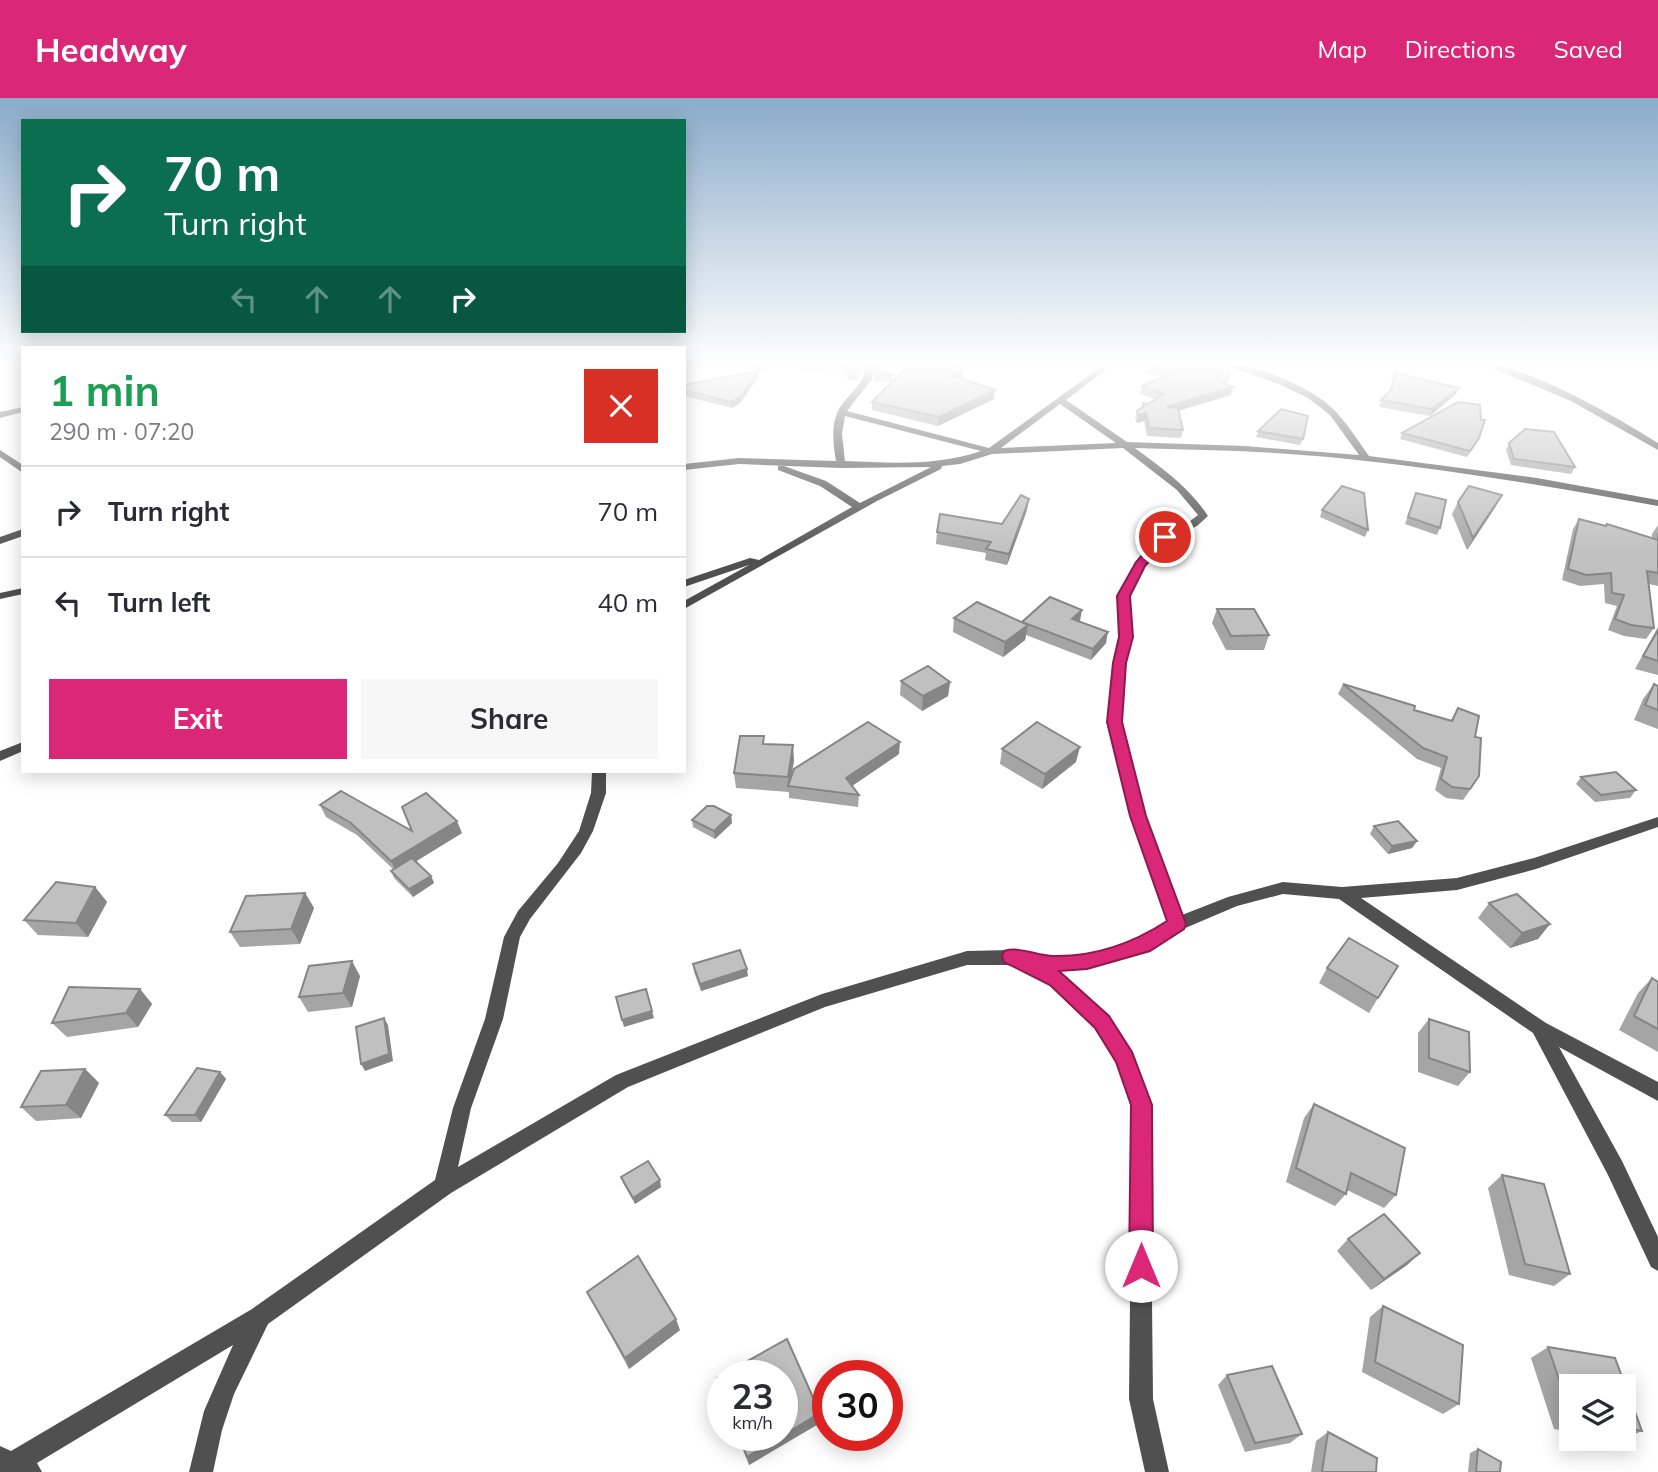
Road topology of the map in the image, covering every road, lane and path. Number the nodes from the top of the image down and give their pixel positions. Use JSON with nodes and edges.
{"nodes":[{"id":1,"x":838,"y":427,"type":"edge"},
{"id":2,"x":899,"y":427,"type":"edge"},
{"id":3,"x":1023,"y":427,"type":"edge"},
{"id":4,"x":1099,"y":427,"type":"edge"},
{"id":5,"x":1343,"y":427,"type":"edge"},
{"id":6,"x":1625,"y":427,"type":"edge"},
{"id":7,"x":1125,"y":445,"type":"junction"},
{"id":8,"x":1658,"y":447,"type":"edge"},
{"id":9,"x":991,"y":451,"type":"junction"},
{"id":10,"x":0,"y":453,"type":"edge"},
{"id":11,"x":1366,"y":458,"type":"junction"},
{"id":12,"x":763,"y":462,"type":"junction"},
{"id":13,"x":946,"y":464,"type":"junction"},
{"id":14,"x":20,"y":465,"type":"edge"},
{"id":15,"x":841,"y":465,"type":"junction"},
{"id":16,"x":686,"y":467,"type":"edge"},
{"id":17,"x":1658,"y":503,"type":"edge"},
{"id":18,"x":860,"y":509,"type":"junction"},
{"id":19,"x":21,"y":533,"type":"edge"},
{"id":20,"x":0,"y":541,"type":"edge"},
{"id":21,"x":789,"y":548,"type":"junction"},
{"id":22,"x":686,"y":583,"type":"edge"},
{"id":23,"x":21,"y":591,"type":"edge"},
{"id":24,"x":0,"y":596,"type":"edge"},
{"id":25,"x":686,"y":605,"type":"edge"},
{"id":26,"x":21,"y":747,"type":"edge"},
{"id":27,"x":0,"y":756,"type":"edge"},
{"id":28,"x":599,"y":773,"type":"edge"},
{"id":29,"x":1658,"y":822,"type":"edge"},
{"id":30,"x":1342,"y":893,"type":"junction"},
{"id":31,"x":1177,"y":924,"type":"junction"},
{"id":32,"x":1011,"y":957,"type":"junction"},
{"id":33,"x":1539,"y":1028,"type":"junction"},
{"id":34,"x":1658,"y":1092,"type":"edge"},
{"id":35,"x":444,"y":1186,"type":"junction"},
{"id":36,"x":1658,"y":1260,"type":"edge"},
{"id":37,"x":260,"y":1317,"type":"junction"},
{"id":38,"x":11,"y":1465,"type":"edge"},
{"id":39,"x":201,"y":1472,"type":"edge"},
{"id":40,"x":1157,"y":1472,"type":"edge"}],
"edges":[{"from":1,"to":15,"type":"street"},
{"from":2,"to":9,"type":"street"},
{"from":3,"to":9,"type":"street"},
{"from":4,"to":7,"type":"street"},
{"from":5,"to":11,"type":"street"},
{"from":6,"to":8,"type":"street"},
{"from":7,"to":9,"type":"street"},
{"from":7,"to":11,"type":"street"},
{"from":7,"to":31,"type":"street"},
{"from":9,"to":13,"type":"street"},
{"from":10,"to":14,"type":"street"},
{"from":11,"to":17,"type":"street"},
{"from":12,"to":15,"type":"street"},
{"from":12,"to":16,"type":"street"},
{"from":12,"to":18,"type":"street"},
{"from":13,"to":15,"type":"street"},
{"from":13,"to":18,"type":"street"},
{"from":18,"to":21,"type":"street"},
{"from":19,"to":20,"type":"street"},
{"from":21,"to":22,"type":"street"},
{"from":21,"to":25,"type":"street"},
{"from":23,"to":24,"type":"street"},
{"from":26,"to":27,"type":"street"},
{"from":28,"to":35,"type":"street"},
{"from":29,"to":30,"type":"street"},
{"from":30,"to":31,"type":"street"},
{"from":30,"to":33,"type":"street"},
{"from":31,"to":32,"type":"street"},
{"from":32,"to":35,"type":"street"},
{"from":32,"to":40,"type":"street"},
{"from":33,"to":34,"type":"street"},
{"from":33,"to":36,"type":"street"},
{"from":35,"to":37,"type":"street"},
{"from":37,"to":38,"type":"street"},
{"from":37,"to":39,"type":"street"}]}
